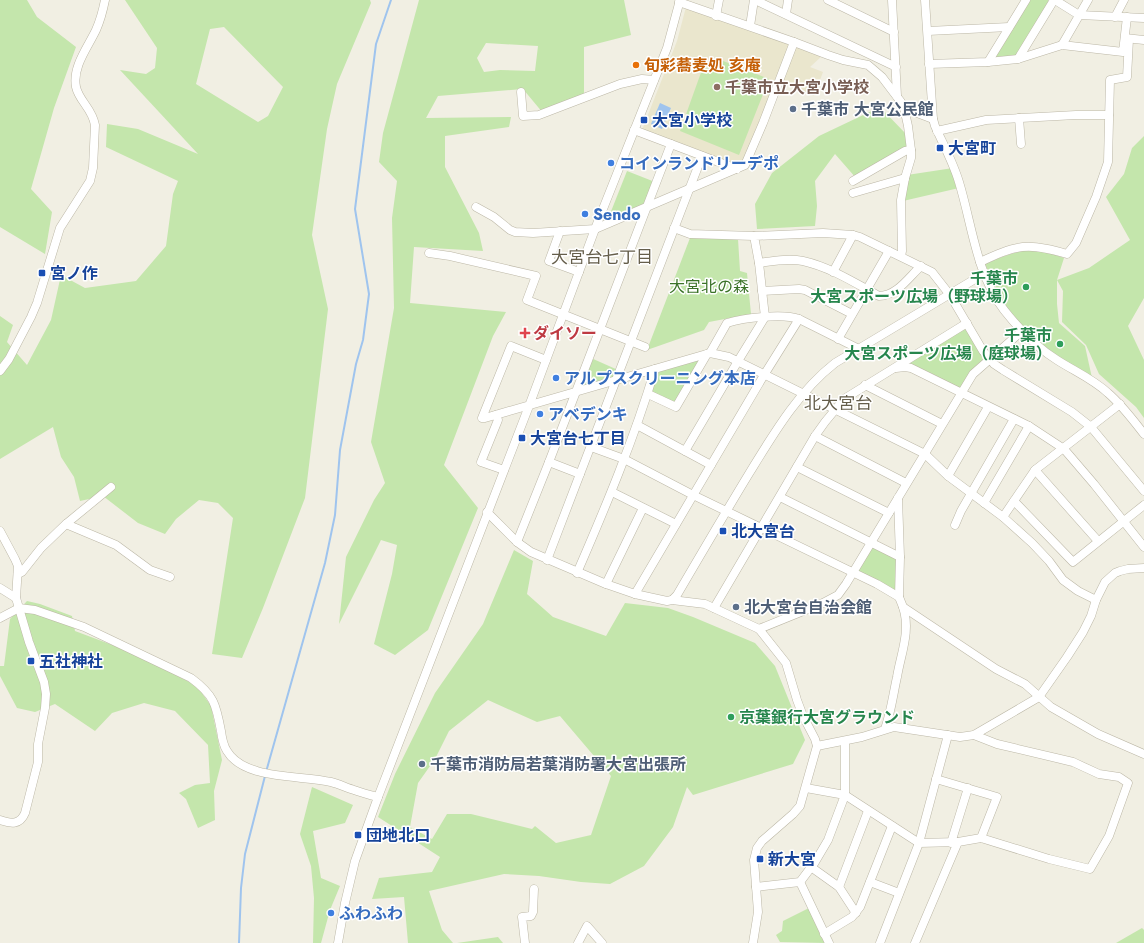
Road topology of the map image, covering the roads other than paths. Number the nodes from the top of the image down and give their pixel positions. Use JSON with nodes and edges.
{"nodes":[{"id":1,"x":105,"y":0,"type":"edge"},
{"id":2,"x":719,"y":0,"type":"edge"},
{"id":3,"x":754,"y":0,"type":"edge"},
{"id":4,"x":788,"y":0,"type":"edge"},
{"id":5,"x":828,"y":0,"type":"edge"},
{"id":6,"x":892,"y":0,"type":"edge"},
{"id":7,"x":925,"y":0,"type":"edge"},
{"id":8,"x":1026,"y":0,"type":"edge"},
{"id":9,"x":1054,"y":0,"type":"edge"},
{"id":10,"x":1088,"y":0,"type":"edge"},
{"id":11,"x":1124,"y":0,"type":"edge"},
{"id":12,"x":679,"y":1,"type":"edge"},
{"id":13,"x":786,"y":14,"type":"junction"},
{"id":14,"x":1080,"y":15,"type":"junction"},
{"id":15,"x":716,"y":16,"type":"junction"},
{"id":16,"x":1115,"y":16,"type":"junction"},
{"id":17,"x":1127,"y":17,"type":"junction"},
{"id":18,"x":1144,"y":18,"type":"edge"},
{"id":19,"x":750,"y":26,"type":"junction"},
{"id":20,"x":1009,"y":27,"type":"junction"},
{"id":21,"x":928,"y":31,"type":"junction"},
{"id":22,"x":894,"y":32,"type":"junction"},
{"id":23,"x":1127,"y":38,"type":"junction"},
{"id":24,"x":1144,"y":40,"type":"edge"},
{"id":25,"x":794,"y":42,"type":"junction"},
{"id":26,"x":1062,"y":45,"type":"junction"},
{"id":27,"x":1018,"y":59,"type":"junction"},
{"id":28,"x":988,"y":62,"type":"junction"},
{"id":29,"x":929,"y":64,"type":"junction"},
{"id":30,"x":896,"y":66,"type":"junction"},
{"id":31,"x":654,"y":80,"type":"junction"},
{"id":32,"x":521,"y":92,"type":"dead end"},
{"id":33,"x":897,"y":96,"type":"junction"},
{"id":34,"x":904,"y":108,"type":"junction"},
{"id":35,"x":1109,"y":115,"type":"junction"},
{"id":36,"x":1019,"y":118,"type":"junction"},
{"id":37,"x":933,"y":119,"type":"junction"},
{"id":38,"x":634,"y":130,"type":"junction"},
{"id":39,"x":937,"y":131,"type":"junction"},
{"id":40,"x":671,"y":144,"type":"junction"},
{"id":41,"x":1021,"y":144,"type":"dead end"},
{"id":42,"x":912,"y":150,"type":"junction"},
{"id":43,"x":702,"y":156,"type":"junction"},
{"id":44,"x":737,"y":169,"type":"junction"},
{"id":45,"x":905,"y":178,"type":"junction"},
{"id":46,"x":853,"y":181,"type":"dead end"},
{"id":47,"x":689,"y":190,"type":"junction"},
{"id":48,"x":853,"y":193,"type":"dead end"},
{"id":49,"x":476,"y":207,"type":"dead end"},
{"id":50,"x":646,"y":208,"type":"junction"},
{"id":51,"x":674,"y":228,"type":"junction"},
{"id":52,"x":595,"y":229,"type":"junction"},
{"id":53,"x":560,"y":231,"type":"junction"},
{"id":54,"x":853,"y":235,"type":"junction"},
{"id":55,"x":754,"y":236,"type":"junction"},
{"id":56,"x":889,"y":251,"type":"junction"},
{"id":57,"x":429,"y":253,"type":"dead end"},
{"id":58,"x":901,"y":256,"type":"junction"},
{"id":59,"x":980,"y":262,"type":"junction"},
{"id":60,"x":759,"y":263,"type":"junction"},
{"id":61,"x":921,"y":266,"type":"junction"},
{"id":62,"x":579,"y":272,"type":"junction"},
{"id":63,"x":833,"y":272,"type":"junction"},
{"id":64,"x":985,"y":273,"type":"junction"},
{"id":65,"x":867,"y":289,"type":"junction"},
{"id":66,"x":762,"y":291,"type":"junction"},
{"id":67,"x":950,"y":295,"type":"junction"},
{"id":68,"x":852,"y":314,"type":"junction"},
{"id":69,"x":563,"y":315,"type":"junction"},
{"id":70,"x":765,"y":317,"type":"junction"},
{"id":71,"x":799,"y":319,"type":"junction"},
{"id":72,"x":967,"y":323,"type":"junction"},
{"id":73,"x":601,"y":329,"type":"junction"},
{"id":74,"x":1022,"y":331,"type":"junction"},
{"id":75,"x":838,"y":339,"type":"junction"},
{"id":76,"x":631,"y":341,"type":"junction"},
{"id":77,"x":645,"y":347,"type":"dead end"},
{"id":78,"x":859,"y":349,"type":"junction"},
{"id":79,"x":708,"y":353,"type":"junction"},
{"id":80,"x":990,"y":359,"type":"junction"},
{"id":81,"x":546,"y":360,"type":"junction"},
{"id":82,"x":738,"y":361,"type":"junction"},
{"id":83,"x":894,"y":368,"type":"junction"},
{"id":84,"x":655,"y":370,"type":"junction"},
{"id":85,"x":0,"y":371,"type":"edge"},
{"id":86,"x":764,"y":375,"type":"junction"},
{"id":87,"x":615,"y":380,"type":"junction"},
{"id":88,"x":865,"y":385,"type":"junction"},
{"id":89,"x":576,"y":392,"type":"junction"},
{"id":90,"x":804,"y":393,"type":"junction"},
{"id":91,"x":962,"y":393,"type":"junction"},
{"id":92,"x":648,"y":394,"type":"junction"},
{"id":93,"x":1120,"y":404,"type":"junction"},
{"id":94,"x":529,"y":406,"type":"junction"},
{"id":95,"x":988,"y":407,"type":"junction"},
{"id":96,"x":835,"y":409,"type":"junction"},
{"id":97,"x":496,"y":415,"type":"junction"},
{"id":98,"x":1014,"y":419,"type":"junction"},
{"id":99,"x":942,"y":424,"type":"junction"},
{"id":100,"x":637,"y":425,"type":"junction"},
{"id":101,"x":1029,"y":426,"type":"junction"},
{"id":102,"x":1091,"y":427,"type":"junction"},
{"id":103,"x":1144,"y":434,"type":"edge"},
{"id":104,"x":815,"y":436,"type":"junction"},
{"id":105,"x":591,"y":447,"type":"junction"},
{"id":106,"x":1064,"y":449,"type":"junction"},
{"id":107,"x":685,"y":451,"type":"junction"},
{"id":108,"x":925,"y":454,"type":"junction"},
{"id":109,"x":624,"y":459,"type":"junction"},
{"id":110,"x":549,"y":462,"type":"junction"},
{"id":111,"x":711,"y":465,"type":"junction"},
{"id":112,"x":797,"y":467,"type":"junction"},
{"id":113,"x":504,"y":470,"type":"junction"},
{"id":114,"x":1036,"y":470,"type":"junction"},
{"id":115,"x":580,"y":474,"type":"junction"},
{"id":116,"x":948,"y":476,"type":"junction"},
{"id":117,"x":906,"y":483,"type":"junction"},
{"id":118,"x":112,"y":487,"type":"dead end"},
{"id":119,"x":1144,"y":491,"type":"edge"},
{"id":120,"x":612,"y":492,"type":"junction"},
{"id":121,"x":971,"y":494,"type":"junction"},
{"id":122,"x":693,"y":495,"type":"junction"},
{"id":123,"x":780,"y":496,"type":"junction"},
{"id":124,"x":898,"y":498,"type":"junction"},
{"id":125,"x":1014,"y":500,"type":"junction"},
{"id":126,"x":984,"y":504,"type":"junction"},
{"id":127,"x":1144,"y":505,"type":"edge"},
{"id":128,"x":643,"y":508,"type":"junction"},
{"id":129,"x":727,"y":510,"type":"junction"},
{"id":130,"x":488,"y":512,"type":"junction"},
{"id":131,"x":889,"y":513,"type":"junction"},
{"id":132,"x":1003,"y":518,"type":"junction"},
{"id":133,"x":1123,"y":521,"type":"junction"},
{"id":134,"x":66,"y":524,"type":"junction"},
{"id":135,"x":676,"y":524,"type":"junction"},
{"id":136,"x":955,"y":525,"type":"dead end"},
{"id":137,"x":762,"y":527,"type":"junction"},
{"id":138,"x":0,"y":531,"type":"edge"},
{"id":139,"x":1098,"y":541,"type":"junction"},
{"id":140,"x":517,"y":542,"type":"junction"},
{"id":141,"x":871,"y":543,"type":"junction"},
{"id":142,"x":1144,"y":547,"type":"edge"},
{"id":143,"x":900,"y":557,"type":"junction"},
{"id":144,"x":547,"y":560,"type":"junction"},
{"id":145,"x":1144,"y":568,"type":"edge"},
{"id":146,"x":853,"y":572,"type":"junction"},
{"id":147,"x":578,"y":573,"type":"junction"},
{"id":148,"x":18,"y":574,"type":"junction"},
{"id":149,"x":170,"y":577,"type":"dead end"},
{"id":150,"x":606,"y":584,"type":"junction"},
{"id":151,"x":0,"y":588,"type":"edge"},
{"id":152,"x":635,"y":594,"type":"junction"},
{"id":153,"x":899,"y":597,"type":"junction"},
{"id":154,"x":16,"y":598,"type":"junction"},
{"id":155,"x":672,"y":600,"type":"junction"},
{"id":156,"x":1096,"y":600,"type":"junction"},
{"id":157,"x":903,"y":606,"type":"junction"},
{"id":158,"x":19,"y":608,"type":"junction"},
{"id":159,"x":714,"y":608,"type":"junction"},
{"id":160,"x":0,"y":618,"type":"edge"},
{"id":161,"x":759,"y":629,"type":"junction"},
{"id":162,"x":1039,"y":697,"type":"junction"},
{"id":163,"x":885,"y":729,"type":"junction"},
{"id":164,"x":974,"y":734,"type":"junction"},
{"id":165,"x":948,"y":735,"type":"junction"},
{"id":166,"x":845,"y":741,"type":"junction"},
{"id":167,"x":817,"y":746,"type":"junction"},
{"id":168,"x":1144,"y":754,"type":"edge"},
{"id":169,"x":936,"y":779,"type":"junction"},
{"id":170,"x":806,"y":788,"type":"junction"},
{"id":171,"x":968,"y":788,"type":"junction"},
{"id":172,"x":845,"y":795,"type":"junction"},
{"id":173,"x":378,"y":797,"type":"junction"},
{"id":174,"x":868,"y":811,"type":"junction"},
{"id":175,"x":0,"y":820,"type":"edge"},
{"id":176,"x":892,"y":826,"type":"junction"},
{"id":177,"x":981,"y":838,"type":"junction"},
{"id":178,"x":955,"y":842,"type":"junction"},
{"id":179,"x":919,"y":843,"type":"junction"},
{"id":180,"x":811,"y":867,"type":"junction"},
{"id":181,"x":800,"y":882,"type":"junction"},
{"id":182,"x":870,"y":882,"type":"junction"},
{"id":183,"x":839,"y":887,"type":"junction"},
{"id":184,"x":756,"y":888,"type":"junction"},
{"id":185,"x":534,"y":889,"type":"dead end"},
{"id":186,"x":899,"y":893,"type":"junction"},
{"id":187,"x":856,"y":913,"type":"junction"},
{"id":188,"x":824,"y":934,"type":"junction"},
{"id":189,"x":338,"y":943,"type":"edge"},
{"id":190,"x":525,"y":943,"type":"edge"},
{"id":191,"x":578,"y":943,"type":"edge"},
{"id":192,"x":602,"y":943,"type":"edge"},
{"id":193,"x":753,"y":943,"type":"edge"},
{"id":194,"x":829,"y":943,"type":"edge"},
{"id":195,"x":880,"y":943,"type":"edge"},
{"id":196,"x":915,"y":943,"type":"edge"}],
"edges":[{"from":1,"to":85,"type":"street"},
{"from":2,"to":15,"type":"street"},
{"from":3,"to":13,"type":"street"},
{"from":3,"to":19,"type":"street"},
{"from":4,"to":13,"type":"street"},
{"from":5,"to":22,"type":"street"},
{"from":6,"to":22,"type":"street"},
{"from":7,"to":21,"type":"street"},
{"from":8,"to":20,"type":"street"},
{"from":9,"to":14,"type":"street"},
{"from":9,"to":27,"type":"street"},
{"from":10,"to":14,"type":"street"},
{"from":11,"to":16,"type":"street"},
{"from":12,"to":15,"type":"street"},
{"from":12,"to":31,"type":"street"},
{"from":13,"to":30,"type":"street"},
{"from":14,"to":16,"type":"street"},
{"from":14,"to":26,"type":"street"},
{"from":15,"to":19,"type":"street"},
{"from":16,"to":17,"type":"street"},
{"from":17,"to":18,"type":"street"},
{"from":17,"to":23,"type":"street"},
{"from":19,"to":25,"type":"street"},
{"from":20,"to":21,"type":"street"},
{"from":20,"to":28,"type":"street"},
{"from":21,"to":29,"type":"street"},
{"from":22,"to":30,"type":"street"},
{"from":23,"to":24,"type":"street"},
{"from":23,"to":26,"type":"street"},
{"from":23,"to":35,"type":"street"},
{"from":25,"to":33,"type":"street"},
{"from":25,"to":44,"type":"street"},
{"from":26,"to":27,"type":"street"},
{"from":27,"to":28,"type":"street"},
{"from":28,"to":29,"type":"street"},
{"from":29,"to":37,"type":"street"},
{"from":30,"to":33,"type":"street"},
{"from":31,"to":32,"type":"street"},
{"from":31,"to":38,"type":"street"},
{"from":33,"to":34,"type":"street"},
{"from":34,"to":37,"type":"street"},
{"from":34,"to":42,"type":"street"},
{"from":35,"to":36,"type":"street"},
{"from":35,"to":59,"type":"street"},
{"from":36,"to":39,"type":"street"},
{"from":36,"to":41,"type":"street"},
{"from":37,"to":39,"type":"street"},
{"from":38,"to":40,"type":"street"},
{"from":38,"to":52,"type":"street"},
{"from":39,"to":59,"type":"street"},
{"from":40,"to":43,"type":"street"},
{"from":40,"to":50,"type":"street"},
{"from":42,"to":45,"type":"street"},
{"from":42,"to":46,"type":"street"},
{"from":43,"to":44,"type":"street"},
{"from":43,"to":47,"type":"street"},
{"from":44,"to":47,"type":"street"},
{"from":45,"to":48,"type":"street"},
{"from":45,"to":58,"type":"street"},
{"from":47,"to":50,"type":"street"},
{"from":47,"to":51,"type":"street"},
{"from":49,"to":53,"type":"street"},
{"from":50,"to":52,"type":"street"},
{"from":50,"to":73,"type":"street"},
{"from":51,"to":55,"type":"street"},
{"from":51,"to":76,"type":"street"},
{"from":52,"to":53,"type":"street"},
{"from":52,"to":62,"type":"street"},
{"from":53,"to":62,"type":"street"},
{"from":54,"to":55,"type":"street"},
{"from":54,"to":56,"type":"street"},
{"from":54,"to":63,"type":"street"},
{"from":55,"to":60,"type":"street"},
{"from":56,"to":58,"type":"street"},
{"from":56,"to":65,"type":"street"},
{"from":57,"to":69,"type":"street"},
{"from":58,"to":61,"type":"street"},
{"from":59,"to":64,"type":"street"},
{"from":60,"to":63,"type":"street"},
{"from":60,"to":66,"type":"street"},
{"from":61,"to":65,"type":"street"},
{"from":61,"to":67,"type":"street"},
{"from":62,"to":69,"type":"street"},
{"from":63,"to":65,"type":"street"},
{"from":64,"to":67,"type":"street"},
{"from":64,"to":74,"type":"street"},
{"from":65,"to":68,"type":"street"},
{"from":66,"to":68,"type":"street"},
{"from":66,"to":70,"type":"street"},
{"from":67,"to":72,"type":"street"},
{"from":67,"to":78,"type":"street"},
{"from":68,"to":75,"type":"street"},
{"from":69,"to":73,"type":"street"},
{"from":69,"to":81,"type":"street"},
{"from":70,"to":71,"type":"street"},
{"from":70,"to":79,"type":"street"},
{"from":70,"to":82,"type":"street"},
{"from":71,"to":75,"type":"street"},
{"from":71,"to":86,"type":"street"},
{"from":72,"to":80,"type":"street"},
{"from":72,"to":83,"type":"street"},
{"from":73,"to":76,"type":"street"},
{"from":73,"to":89,"type":"street"},
{"from":74,"to":80,"type":"street"},
{"from":74,"to":93,"type":"street"},
{"from":75,"to":78,"type":"street"},
{"from":76,"to":77,"type":"street"},
{"from":76,"to":87,"type":"street"},
{"from":78,"to":90,"type":"street"},
{"from":79,"to":82,"type":"street"},
{"from":79,"to":84,"type":"street"},
{"from":79,"to":92,"type":"street"},
{"from":80,"to":91,"type":"street"},
{"from":80,"to":102,"type":"street"},
{"from":81,"to":94,"type":"street"},
{"from":81,"to":97,"type":"street"},
{"from":82,"to":86,"type":"street"},
{"from":82,"to":107,"type":"street"},
{"from":83,"to":88,"type":"street"},
{"from":83,"to":91,"type":"street"},
{"from":84,"to":87,"type":"street"},
{"from":84,"to":92,"type":"street"},
{"from":86,"to":90,"type":"street"},
{"from":86,"to":111,"type":"street"},
{"from":87,"to":89,"type":"street"},
{"from":87,"to":105,"type":"street"},
{"from":88,"to":96,"type":"street"},
{"from":88,"to":99,"type":"street"},
{"from":89,"to":94,"type":"street"},
{"from":89,"to":110,"type":"street"},
{"from":90,"to":96,"type":"street"},
{"from":90,"to":129,"type":"street"},
{"from":91,"to":95,"type":"street"},
{"from":91,"to":99,"type":"street"},
{"from":92,"to":100,"type":"street"},
{"from":93,"to":102,"type":"street"},
{"from":93,"to":103,"type":"street"},
{"from":94,"to":97,"type":"street"},
{"from":94,"to":113,"type":"street"},
{"from":95,"to":98,"type":"street"},
{"from":95,"to":116,"type":"street"},
{"from":96,"to":104,"type":"street"},
{"from":96,"to":108,"type":"street"},
{"from":97,"to":113,"type":"street"},
{"from":98,"to":101,"type":"street"},
{"from":98,"to":121,"type":"street"},
{"from":99,"to":108,"type":"street"},
{"from":100,"to":107,"type":"street"},
{"from":100,"to":109,"type":"street"},
{"from":101,"to":106,"type":"street"},
{"from":101,"to":126,"type":"street"},
{"from":102,"to":106,"type":"street"},
{"from":102,"to":119,"type":"street"},
{"from":104,"to":112,"type":"street"},
{"from":104,"to":117,"type":"street"},
{"from":105,"to":109,"type":"street"},
{"from":105,"to":115,"type":"street"},
{"from":106,"to":114,"type":"street"},
{"from":106,"to":133,"type":"street"},
{"from":107,"to":111,"type":"street"},
{"from":108,"to":116,"type":"street"},
{"from":108,"to":117,"type":"street"},
{"from":109,"to":120,"type":"street"},
{"from":109,"to":122,"type":"street"},
{"from":110,"to":115,"type":"street"},
{"from":110,"to":140,"type":"street"},
{"from":111,"to":122,"type":"street"},
{"from":112,"to":123,"type":"street"},
{"from":112,"to":131,"type":"street"},
{"from":113,"to":130,"type":"street"},
{"from":114,"to":125,"type":"street"},
{"from":114,"to":139,"type":"street"},
{"from":115,"to":144,"type":"street"},
{"from":116,"to":121,"type":"street"},
{"from":117,"to":124,"type":"street"},
{"from":118,"to":134,"type":"street"},
{"from":120,"to":128,"type":"street"},
{"from":120,"to":147,"type":"street"},
{"from":121,"to":126,"type":"street"},
{"from":121,"to":136,"type":"street"},
{"from":122,"to":129,"type":"street"},
{"from":122,"to":135,"type":"street"},
{"from":123,"to":137,"type":"street"},
{"from":123,"to":141,"type":"street"},
{"from":124,"to":131,"type":"street"},
{"from":124,"to":143,"type":"street"},
{"from":125,"to":132,"type":"street"},
{"from":125,"to":139,"type":"street"},
{"from":126,"to":132,"type":"street"},
{"from":127,"to":133,"type":"street"},
{"from":128,"to":135,"type":"street"},
{"from":128,"to":150,"type":"street"},
{"from":129,"to":137,"type":"street"},
{"from":129,"to":155,"type":"street"},
{"from":130,"to":140,"type":"street"},
{"from":130,"to":173,"type":"street"},
{"from":131,"to":141,"type":"street"},
{"from":132,"to":156,"type":"street"},
{"from":133,"to":139,"type":"street"},
{"from":133,"to":142,"type":"street"},
{"from":134,"to":148,"type":"street"},
{"from":134,"to":149,"type":"street"},
{"from":135,"to":152,"type":"street"},
{"from":137,"to":146,"type":"street"},
{"from":137,"to":159,"type":"street"},
{"from":138,"to":148,"type":"street"},
{"from":140,"to":144,"type":"street"},
{"from":141,"to":143,"type":"street"},
{"from":141,"to":146,"type":"street"},
{"from":143,"to":153,"type":"street"},
{"from":144,"to":147,"type":"street"},
{"from":145,"to":156,"type":"street"},
{"from":146,"to":153,"type":"street"},
{"from":146,"to":161,"type":"street"},
{"from":147,"to":150,"type":"street"},
{"from":148,"to":154,"type":"street"},
{"from":150,"to":152,"type":"street"},
{"from":151,"to":154,"type":"street"},
{"from":152,"to":155,"type":"street"},
{"from":153,"to":157,"type":"street"},
{"from":154,"to":158,"type":"street"},
{"from":155,"to":159,"type":"street"},
{"from":156,"to":162,"type":"street"},
{"from":157,"to":162,"type":"street"},
{"from":157,"to":163,"type":"street"},
{"from":158,"to":160,"type":"street"},
{"from":158,"to":173,"type":"street"},
{"from":158,"to":175,"type":"street"},
{"from":159,"to":161,"type":"street"},
{"from":161,"to":167,"type":"street"},
{"from":162,"to":164,"type":"street"},
{"from":162,"to":168,"type":"street"},
{"from":163,"to":165,"type":"street"},
{"from":163,"to":166,"type":"street"},
{"from":164,"to":165,"type":"street"},
{"from":164,"to":177,"type":"street"},
{"from":165,"to":169,"type":"street"},
{"from":166,"to":167,"type":"street"},
{"from":166,"to":172,"type":"street"},
{"from":167,"to":170,"type":"street"},
{"from":169,"to":171,"type":"street"},
{"from":169,"to":179,"type":"street"},
{"from":170,"to":172,"type":"street"},
{"from":170,"to":184,"type":"street"},
{"from":171,"to":177,"type":"street"},
{"from":171,"to":178,"type":"street"},
{"from":172,"to":174,"type":"street"},
{"from":172,"to":180,"type":"street"},
{"from":173,"to":189,"type":"street"},
{"from":174,"to":176,"type":"street"},
{"from":174,"to":183,"type":"street"},
{"from":176,"to":179,"type":"street"},
{"from":176,"to":182,"type":"street"},
{"from":177,"to":178,"type":"street"},
{"from":178,"to":179,"type":"street"},
{"from":178,"to":196,"type":"street"},
{"from":179,"to":186,"type":"street"},
{"from":180,"to":181,"type":"street"},
{"from":180,"to":183,"type":"street"},
{"from":181,"to":184,"type":"street"},
{"from":181,"to":188,"type":"street"},
{"from":182,"to":186,"type":"street"},
{"from":182,"to":187,"type":"street"},
{"from":183,"to":187,"type":"street"},
{"from":184,"to":193,"type":"street"},
{"from":185,"to":190,"type":"street"},
{"from":186,"to":195,"type":"street"},
{"from":187,"to":188,"type":"street"},
{"from":188,"to":194,"type":"street"},
{"from":191,"to":192,"type":"street"}]}
